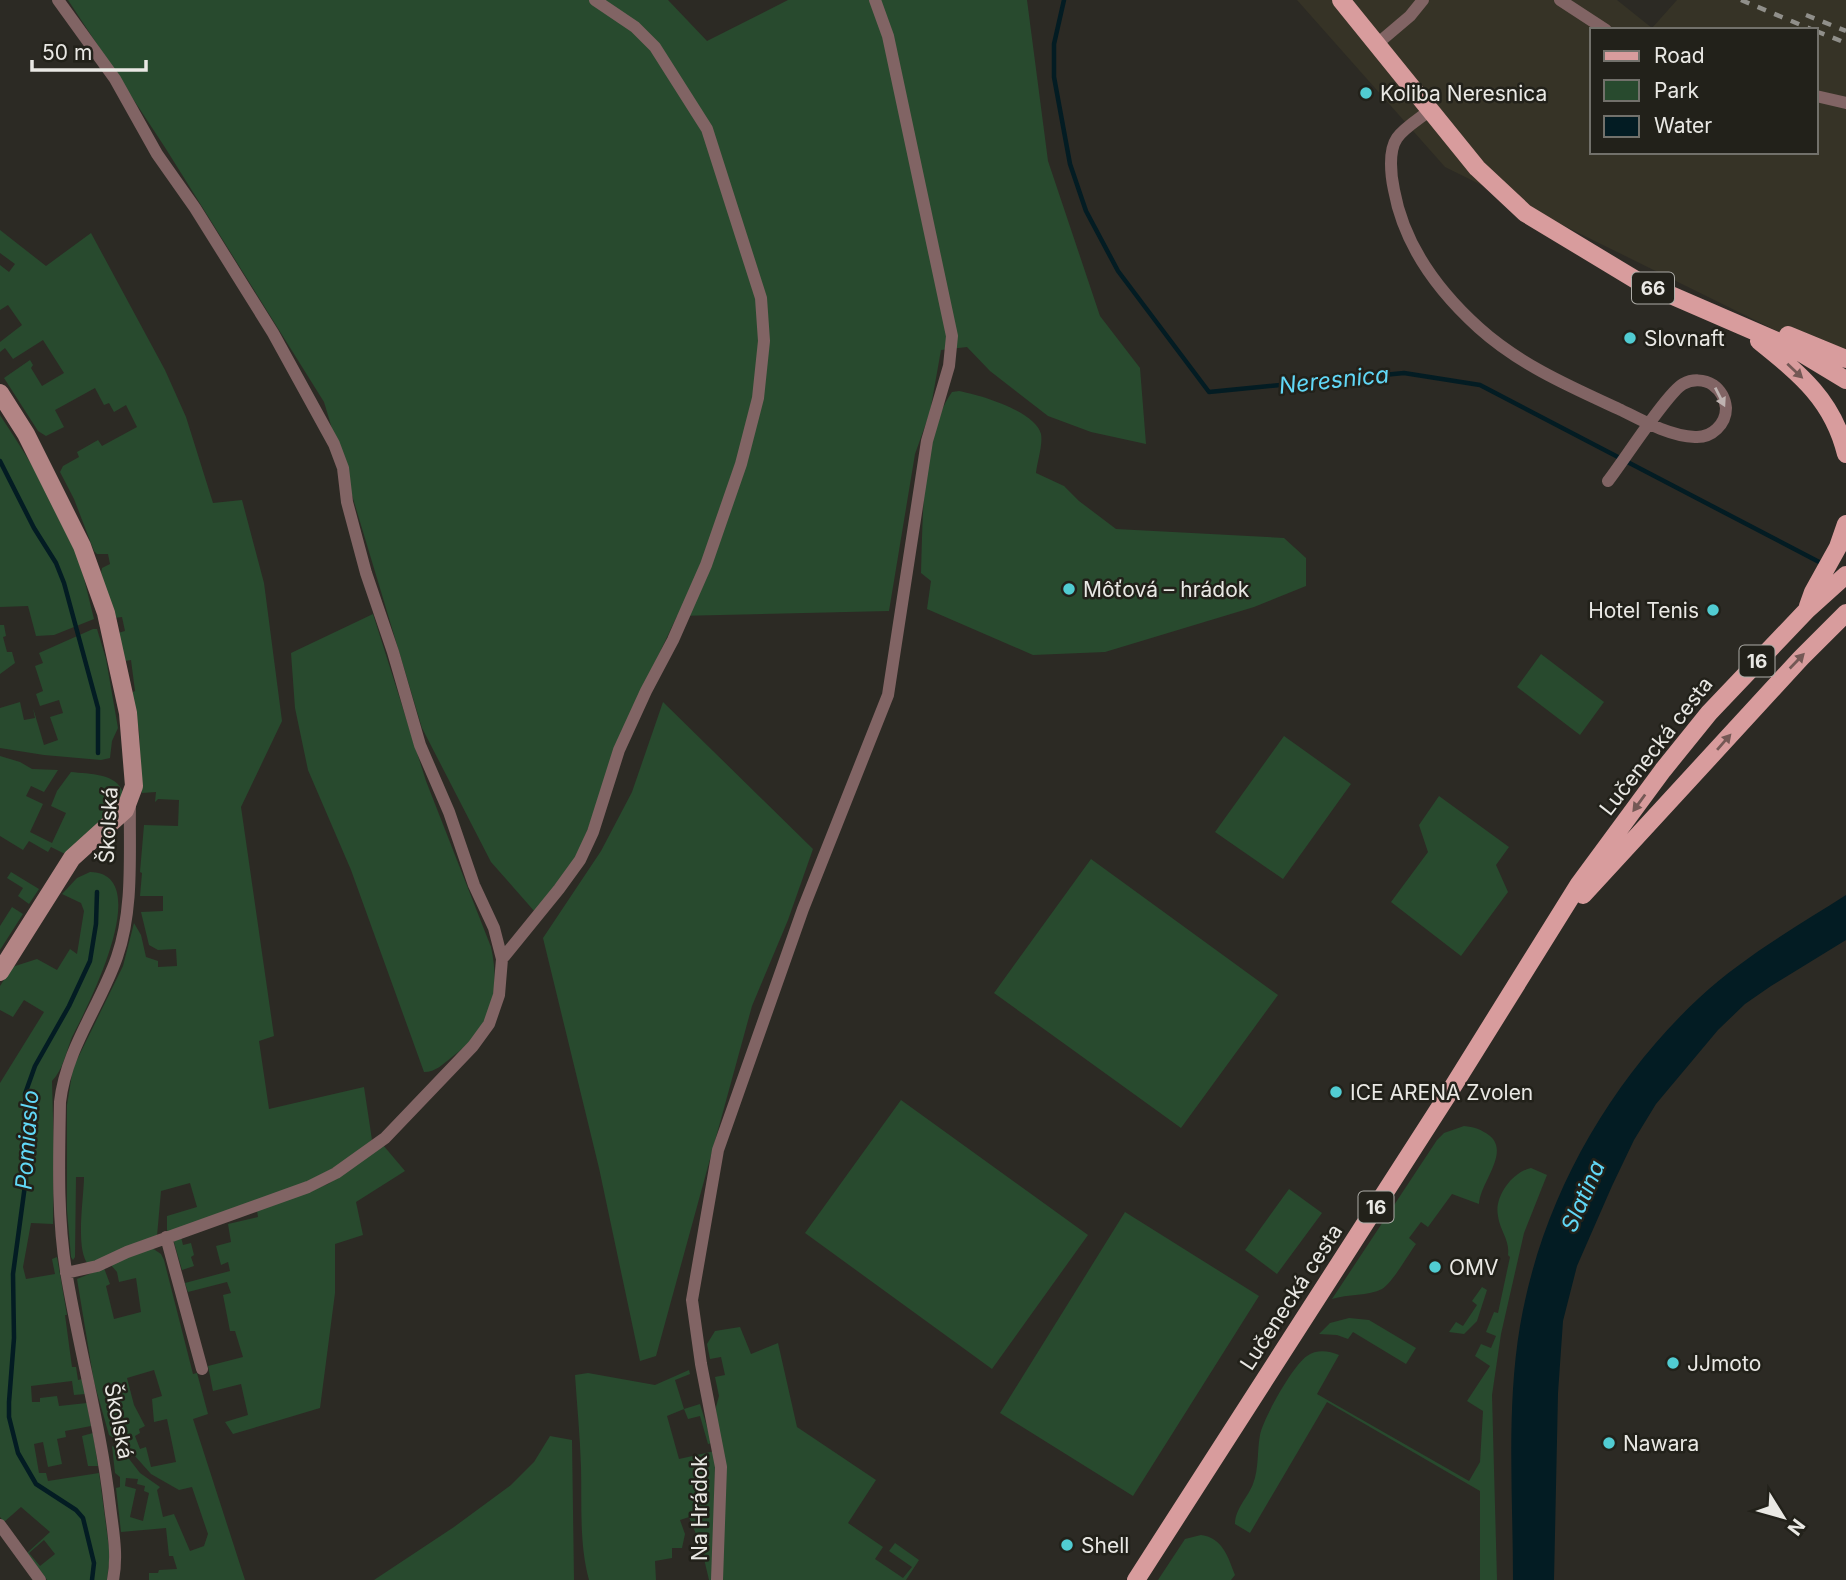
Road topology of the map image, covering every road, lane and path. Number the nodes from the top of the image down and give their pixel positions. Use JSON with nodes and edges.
{"nodes":[{"id":1,"x":58,"y":0,"type":"edge"},
{"id":2,"x":595,"y":0,"type":"edge"},
{"id":3,"x":875,"y":0,"type":"edge"},
{"id":4,"x":1341,"y":0,"type":"edge"},
{"id":5,"x":1423,"y":0,"type":"edge"},
{"id":6,"x":1560,"y":0,"type":"edge"},
{"id":7,"x":1603,"y":28,"type":"edge"},
{"id":8,"x":1377,"y":44,"type":"junction"},
{"id":9,"x":1818,"y":96,"type":"edge"},
{"id":10,"x":1846,"y":103,"type":"edge"},
{"id":11,"x":1429,"y":111,"type":"junction"},
{"id":12,"x":1743,"y":327,"type":"junction"},
{"id":13,"x":1846,"y":359,"type":"edge"},
{"id":14,"x":1846,"y":380,"type":"edge"},
{"id":15,"x":0,"y":393,"type":"edge"},
{"id":16,"x":1650,"y":424,"type":"junction"},
{"id":17,"x":1846,"y":454,"type":"edge"},
{"id":18,"x":1608,"y":481,"type":"dead end"},
{"id":19,"x":1846,"y":524,"type":"edge"},
{"id":20,"x":1846,"y":575,"type":"edge"},
{"id":21,"x":1821,"y":590,"type":"junction"},
{"id":22,"x":1846,"y":613,"type":"edge"},
{"id":23,"x":130,"y":801,"type":"junction"},
{"id":24,"x":1550,"y":932,"type":"junction"},
{"id":25,"x":502,"y":959,"type":"junction"},
{"id":26,"x":0,"y":972,"type":"edge"},
{"id":27,"x":166,"y":1237,"type":"junction"},
{"id":28,"x":66,"y":1273,"type":"junction"},
{"id":29,"x":202,"y":1369,"type":"dead end"},
{"id":30,"x":0,"y":1525,"type":"edge"},
{"id":31,"x":40,"y":1580,"type":"edge"},
{"id":32,"x":113,"y":1580,"type":"edge"},
{"id":33,"x":718,"y":1580,"type":"edge"},
{"id":34,"x":1136,"y":1580,"type":"edge"}],
"edges":[{"from":1,"to":25,"type":"street"},
{"from":2,"to":25,"type":"street"},
{"from":3,"to":33,"type":"street","name":"Na Hrádok"},
{"from":4,"to":8,"type":"main road","number":"66"},
{"from":5,"to":8,"type":"street"},
{"from":6,"to":7,"type":"street"},
{"from":8,"to":11,"type":"main road","number":"66"},
{"from":9,"to":10,"type":"street"},
{"from":11,"to":12,"type":"main road","number":"66"},
{"from":11,"to":16,"type":"street"},
{"from":12,"to":13,"type":"main road"},
{"from":12,"to":14,"type":"main road","number":"66"},
{"from":12,"to":17,"type":"main road","one_way":true},
{"from":15,"to":23,"type":"street","name":"Školská"},
{"from":16,"to":16,"type":"street","one_way":true},
{"from":16,"to":18,"type":"street"},
{"from":19,"to":21,"type":"main road"},
{"from":20,"to":21,"type":"main road","name":"Lučenecká cesta","number":"16"},
{"from":21,"to":24,"type":"main road","name":"Lučenecká cesta","number":"16","one_way":true},
{"from":24,"to":22,"type":"main road","name":"Lučenecká cesta","number":"16","one_way":true},
{"from":23,"to":26,"type":"street"},
{"from":23,"to":28,"type":"street","name":"Školská"},
{"from":24,"to":34,"type":"main road","name":"Lučenecká cesta","number":"16"},
{"from":25,"to":27,"type":"street"},
{"from":27,"to":28,"type":"street"},
{"from":27,"to":29,"type":"street"},
{"from":28,"to":32,"type":"street","name":"Školská"},
{"from":30,"to":31,"type":"street"}]}
